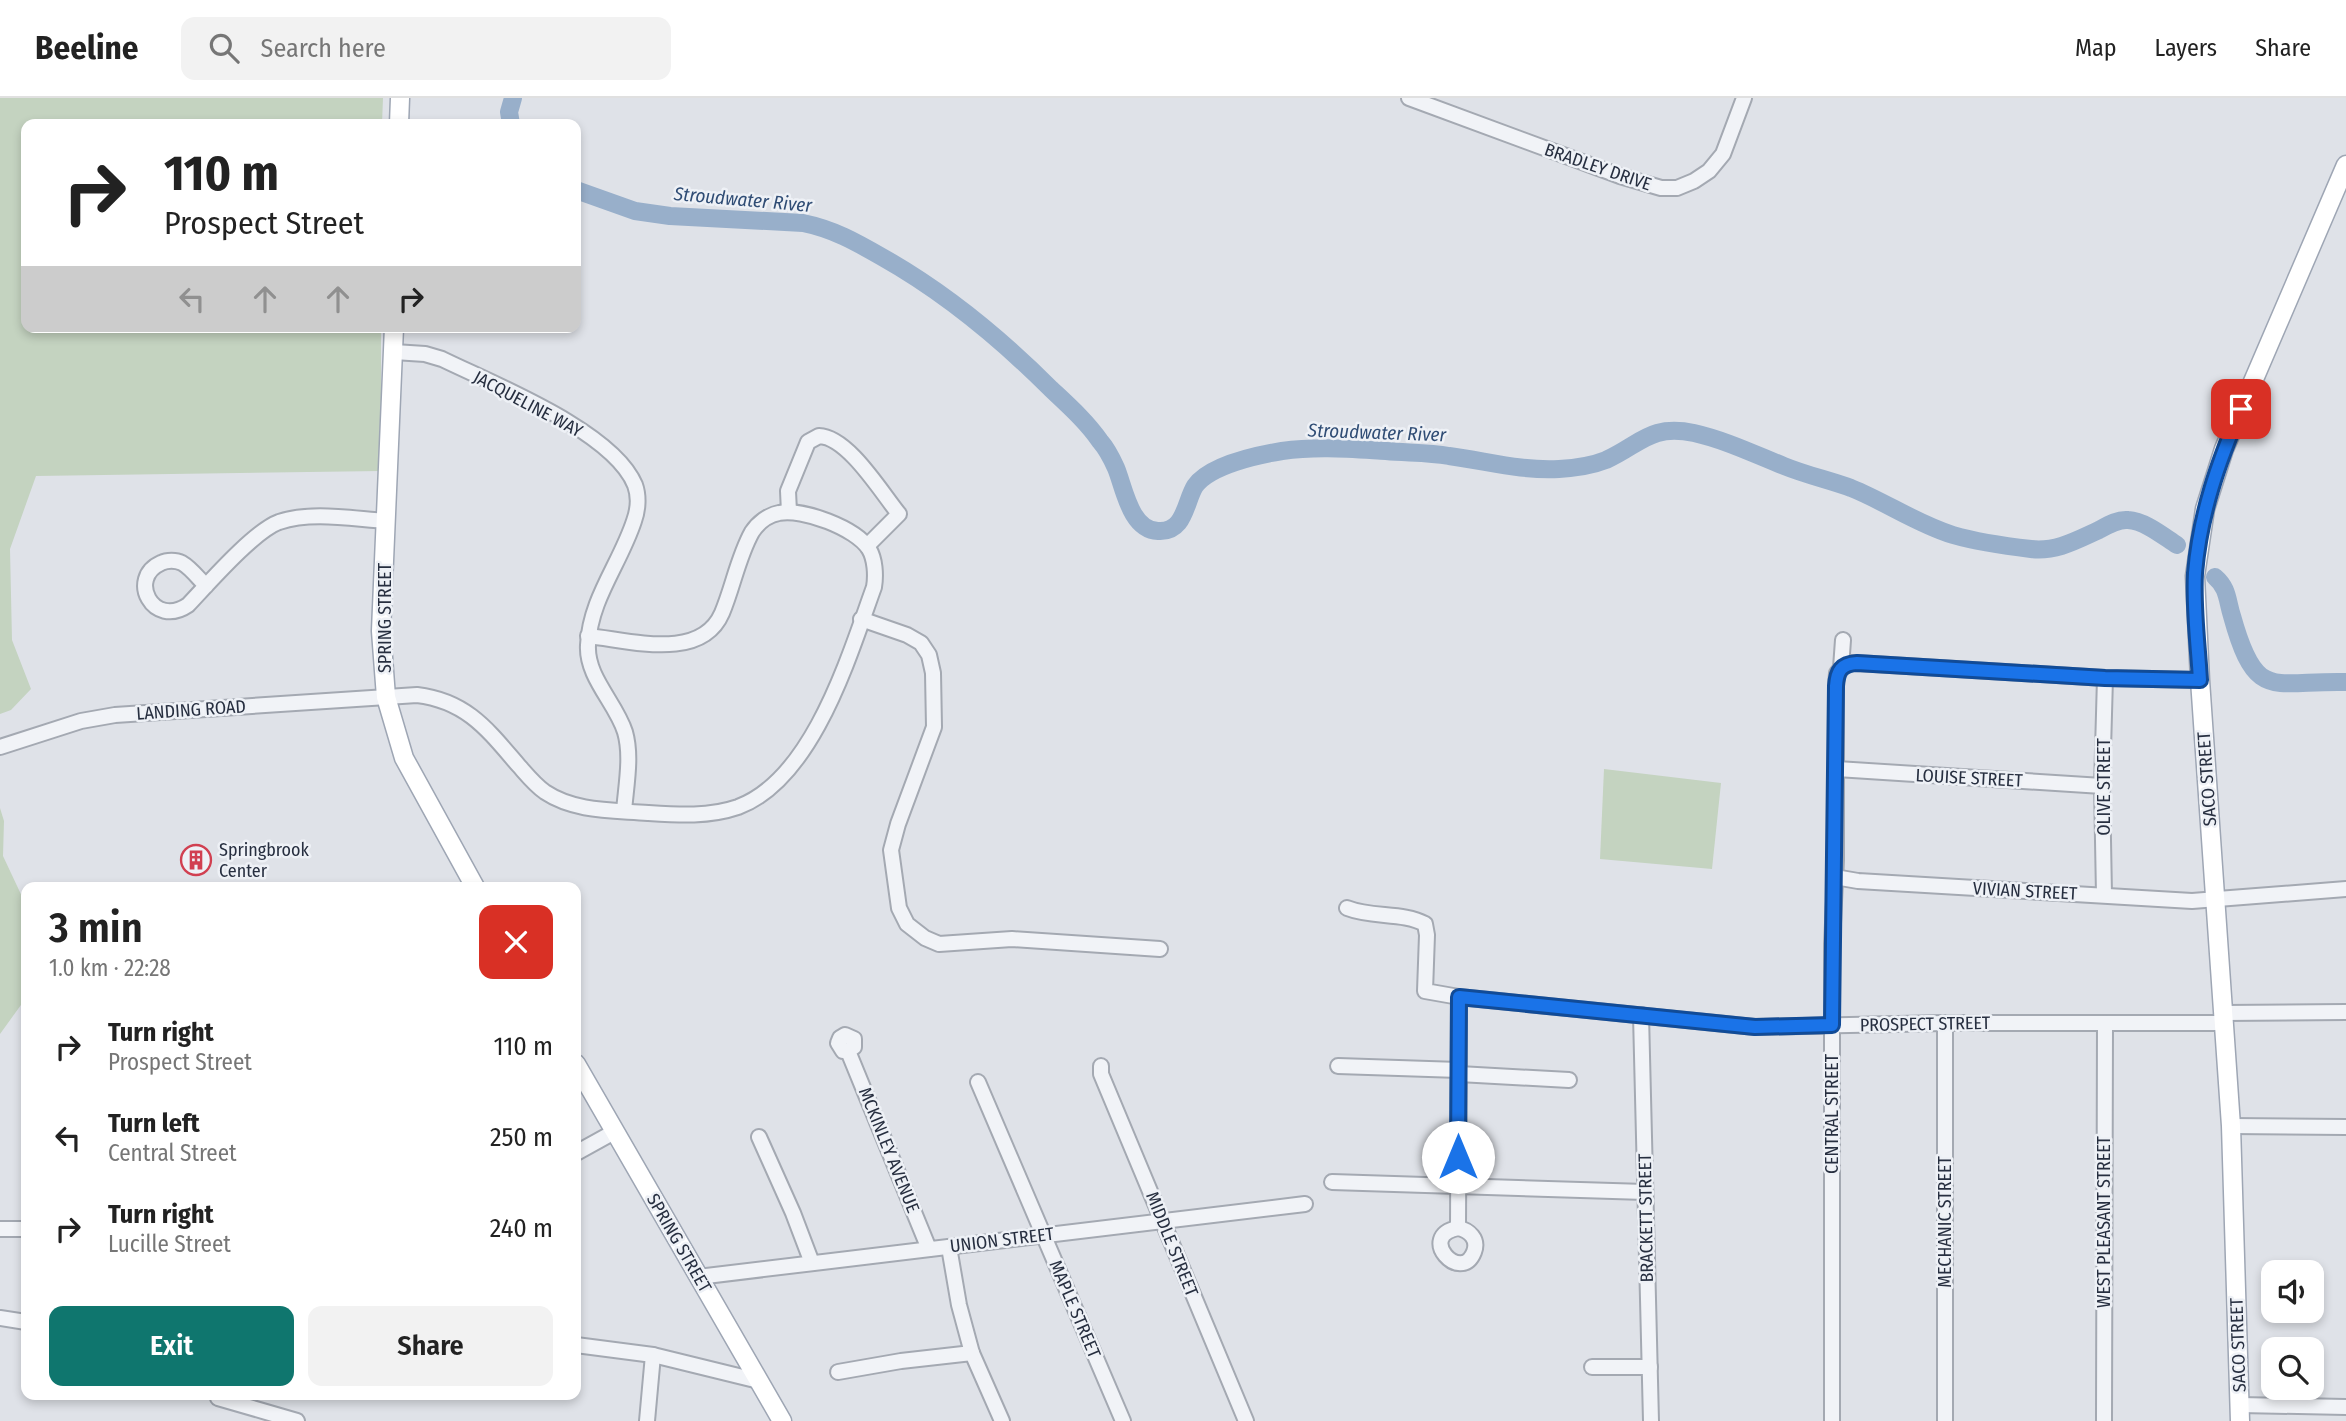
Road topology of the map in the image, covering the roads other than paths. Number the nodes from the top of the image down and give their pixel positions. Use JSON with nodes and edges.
{"nodes":[{"id":1,"x":400,"y":98,"type":"edge"},
{"id":2,"x":1409,"y":98,"type":"edge"},
{"id":3,"x":1744,"y":98,"type":"edge"},
{"id":4,"x":398,"y":119,"type":"edge"},
{"id":5,"x":2346,"y":165,"type":"edge"},
{"id":6,"x":394,"y":333,"type":"edge"},
{"id":7,"x":394,"y":352,"type":"junction"},
{"id":8,"x":789,"y":512,"type":"junction"},
{"id":9,"x":387,"y":521,"type":"junction"},
{"id":10,"x":867,"y":546,"type":"junction"},
{"id":11,"x":206,"y":586,"type":"dead end"},
{"id":12,"x":861,"y":619,"type":"junction"},
{"id":13,"x":589,"y":636,"type":"junction"},
{"id":14,"x":1843,"y":640,"type":"dead end"},
{"id":15,"x":1841,"y":668,"type":"junction"},
{"id":16,"x":2105,"y":678,"type":"junction"},
{"id":17,"x":2200,"y":680,"type":"junction"},
{"id":18,"x":386,"y":697,"type":"junction"},
{"id":19,"x":0,"y":747,"type":"edge"},
{"id":20,"x":1837,"y":769,"type":"junction"},
{"id":21,"x":2102,"y":786,"type":"junction"},
{"id":22,"x":624,"y":811,"type":"junction"},
{"id":23,"x":1835,"y":877,"type":"junction"},
{"id":24,"x":472,"y":882,"type":"edge"},
{"id":25,"x":2346,"y":889,"type":"edge"},
{"id":26,"x":2104,"y":895,"type":"junction"},
{"id":27,"x":2216,"y":900,"type":"junction"},
{"id":28,"x":1347,"y":908,"type":"dead end"},
{"id":29,"x":1160,"y":949,"type":"dead end"},
{"id":30,"x":1459,"y":997,"type":"junction"},
{"id":31,"x":2346,"y":1012,"type":"edge"},
{"id":32,"x":1641,"y":1015,"type":"junction"},
{"id":33,"x":2224,"y":1018,"type":"junction"},
{"id":34,"x":1945,"y":1023,"type":"junction"},
{"id":35,"x":2105,"y":1024,"type":"junction"},
{"id":36,"x":1832,"y":1025,"type":"junction"},
{"id":37,"x":848,"y":1051,"type":"dead end"},
{"id":38,"x":1101,"y":1066,"type":"dead end"},
{"id":39,"x":1338,"y":1066,"type":"dead end"},
{"id":40,"x":1459,"y":1072,"type":"junction"},
{"id":41,"x":581,"y":1073,"type":"edge"},
{"id":42,"x":1569,"y":1080,"type":"dead end"},
{"id":43,"x":978,"y":1082,"type":"dead end"},
{"id":44,"x":2231,"y":1126,"type":"junction"},
{"id":45,"x":2346,"y":1127,"type":"edge"},
{"id":46,"x":614,"y":1132,"type":"junction"},
{"id":47,"x":759,"y":1137,"type":"dead end"},
{"id":48,"x":581,"y":1150,"type":"edge"},
{"id":49,"x":1332,"y":1182,"type":"dead end"},
{"id":50,"x":1458,"y":1185,"type":"junction"},
{"id":51,"x":1646,"y":1192,"type":"junction"},
{"id":52,"x":1305,"y":1204,"type":"dead end"},
{"id":53,"x":1163,"y":1221,"type":"junction"},
{"id":54,"x":21,"y":1228,"type":"edge"},
{"id":55,"x":1458,"y":1228,"type":"dead end"},
{"id":56,"x":0,"y":1229,"type":"edge"},
{"id":57,"x":1043,"y":1236,"type":"junction"},
{"id":58,"x":948,"y":1247,"type":"junction"},
{"id":59,"x":929,"y":1249,"type":"junction"},
{"id":60,"x":812,"y":1263,"type":"junction"},
{"id":61,"x":698,"y":1277,"type":"junction"},
{"id":62,"x":0,"y":1318,"type":"edge"},
{"id":63,"x":21,"y":1321,"type":"edge"},
{"id":64,"x":581,"y":1346,"type":"edge"},
{"id":65,"x":972,"y":1353,"type":"junction"},
{"id":66,"x":653,"y":1355,"type":"junction"},
{"id":67,"x":1592,"y":1367,"type":"dead end"},
{"id":68,"x":1650,"y":1367,"type":"junction"},
{"id":69,"x":838,"y":1372,"type":"dead end"},
{"id":70,"x":759,"y":1381,"type":"junction"},
{"id":71,"x":231,"y":1400,"type":"edge"},
{"id":72,"x":2346,"y":1407,"type":"edge"},
{"id":73,"x":2240,"y":1413,"type":"edge"},
{"id":74,"x":297,"y":1421,"type":"edge"},
{"id":75,"x":647,"y":1421,"type":"edge"},
{"id":76,"x":782,"y":1421,"type":"edge"},
{"id":77,"x":1002,"y":1421,"type":"edge"},
{"id":78,"x":1123,"y":1421,"type":"edge"},
{"id":79,"x":1246,"y":1421,"type":"edge"},
{"id":80,"x":1651,"y":1421,"type":"edge"},
{"id":81,"x":1832,"y":1421,"type":"edge"},
{"id":82,"x":1945,"y":1421,"type":"edge"},
{"id":83,"x":2104,"y":1421,"type":"edge"}],
"edges":[{"from":1,"to":4,"type":"main road"},
{"from":2,"to":3,"type":"street","name":"BRADLEY DRIVE"},
{"from":5,"to":17,"type":"main road","name":"SACO STREET"},
{"from":6,"to":7,"type":"main road","name":"SPRING STREET"},
{"from":7,"to":9,"type":"main road","name":"SPRING STREET"},
{"from":7,"to":13,"type":"street","name":"JACQUELINE WAY"},
{"from":8,"to":10,"type":"street"},
{"from":8,"to":10,"type":"street"},
{"from":8,"to":13,"type":"street"},
{"from":9,"to":11,"type":"street"},
{"from":9,"to":18,"type":"main road","name":"SPRING STREET"},
{"from":10,"to":12,"type":"street","name":"LANDING ROAD"},
{"from":12,"to":22,"type":"street","name":"LANDING ROAD"},
{"from":12,"to":29,"type":"street"},
{"from":13,"to":22,"type":"street","name":"JACQUELINE WAY"},
{"from":14,"to":15,"type":"street","name":"CENTRAL STREET"},
{"from":15,"to":16,"type":"street"},
{"from":15,"to":20,"type":"street","name":"CENTRAL STREET"},
{"from":16,"to":17,"type":"street"},
{"from":16,"to":21,"type":"street","name":"OLIVE STREET"},
{"from":17,"to":27,"type":"main road","name":"SACO STREET"},
{"from":18,"to":19,"type":"street","name":"LANDING ROAD"},
{"from":18,"to":22,"type":"street","name":"LANDING ROAD"},
{"from":18,"to":24,"type":"main road","name":"SPRING STREET"},
{"from":20,"to":21,"type":"street","name":"LOUISE STREET"},
{"from":20,"to":23,"type":"street","name":"CENTRAL STREET"},
{"from":21,"to":26,"type":"street","name":"OLIVE STREET"},
{"from":23,"to":26,"type":"street","name":"VIVIAN STREET"},
{"from":23,"to":36,"type":"street","name":"CENTRAL STREET"},
{"from":25,"to":27,"type":"street","name":"VIVIAN STREET"},
{"from":26,"to":27,"type":"street","name":"VIVIAN STREET"},
{"from":27,"to":33,"type":"main road","name":"SACO STREET"},
{"from":28,"to":30,"type":"street","name":"PROSPECT STREET"},
{"from":30,"to":32,"type":"street","name":"PROSPECT STREET"},
{"from":30,"to":40,"type":"street"},
{"from":31,"to":33,"type":"street","name":"PROSPECT STREET"},
{"from":32,"to":36,"type":"street","name":"PROSPECT STREET"},
{"from":32,"to":51,"type":"street","name":"BRACKETT STREET"},
{"from":33,"to":35,"type":"street","name":"PROSPECT STREET"},
{"from":33,"to":44,"type":"main road","name":"SACO STREET"},
{"from":34,"to":35,"type":"street","name":"PROSPECT STREET"},
{"from":34,"to":36,"type":"street","name":"PROSPECT STREET"},
{"from":34,"to":82,"type":"street","name":"MECHANIC STREET"},
{"from":35,"to":83,"type":"street","name":"WEST PLEASANT STREET"},
{"from":36,"to":81,"type":"street","name":"CENTRAL STREET"},
{"from":37,"to":59,"type":"street","name":"MCKINLEY AVENUE"},
{"from":38,"to":53,"type":"street","name":"MIDDLE STREET"},
{"from":39,"to":40,"type":"street"},
{"from":40,"to":42,"type":"street"},
{"from":40,"to":50,"type":"street"},
{"from":41,"to":46,"type":"main road","name":"SPRING STREET"},
{"from":43,"to":57,"type":"street","name":"MAPLE STREET"},
{"from":44,"to":45,"type":"street"},
{"from":44,"to":73,"type":"main road","name":"SACO STREET"},
{"from":46,"to":48,"type":"street"},
{"from":46,"to":61,"type":"main road","name":"SPRING STREET"},
{"from":47,"to":60,"type":"street"},
{"from":49,"to":50,"type":"street"},
{"from":50,"to":51,"type":"street"},
{"from":50,"to":55,"type":"street"},
{"from":51,"to":68,"type":"street","name":"BRACKETT STREET"},
{"from":52,"to":53,"type":"street","name":"UNION STREET"},
{"from":53,"to":57,"type":"street","name":"UNION STREET"},
{"from":53,"to":79,"type":"street","name":"MIDDLE STREET"},
{"from":54,"to":56,"type":"street"},
{"from":57,"to":58,"type":"street","name":"UNION STREET"},
{"from":57,"to":78,"type":"street","name":"MAPLE STREET"},
{"from":58,"to":59,"type":"street","name":"UNION STREET"},
{"from":58,"to":65,"type":"street"},
{"from":59,"to":60,"type":"street","name":"UNION STREET"},
{"from":60,"to":61,"type":"street","name":"UNION STREET"},
{"from":61,"to":70,"type":"main road","name":"SPRING STREET"},
{"from":62,"to":63,"type":"street"},
{"from":64,"to":66,"type":"street"},
{"from":65,"to":69,"type":"street"},
{"from":65,"to":77,"type":"street"},
{"from":66,"to":70,"type":"street"},
{"from":66,"to":75,"type":"street"},
{"from":67,"to":68,"type":"street"},
{"from":68,"to":80,"type":"street","name":"BRACKETT STREET"},
{"from":70,"to":76,"type":"main road","name":"SPRING STREET"},
{"from":71,"to":74,"type":"street"},
{"from":72,"to":73,"type":"street"}]}
